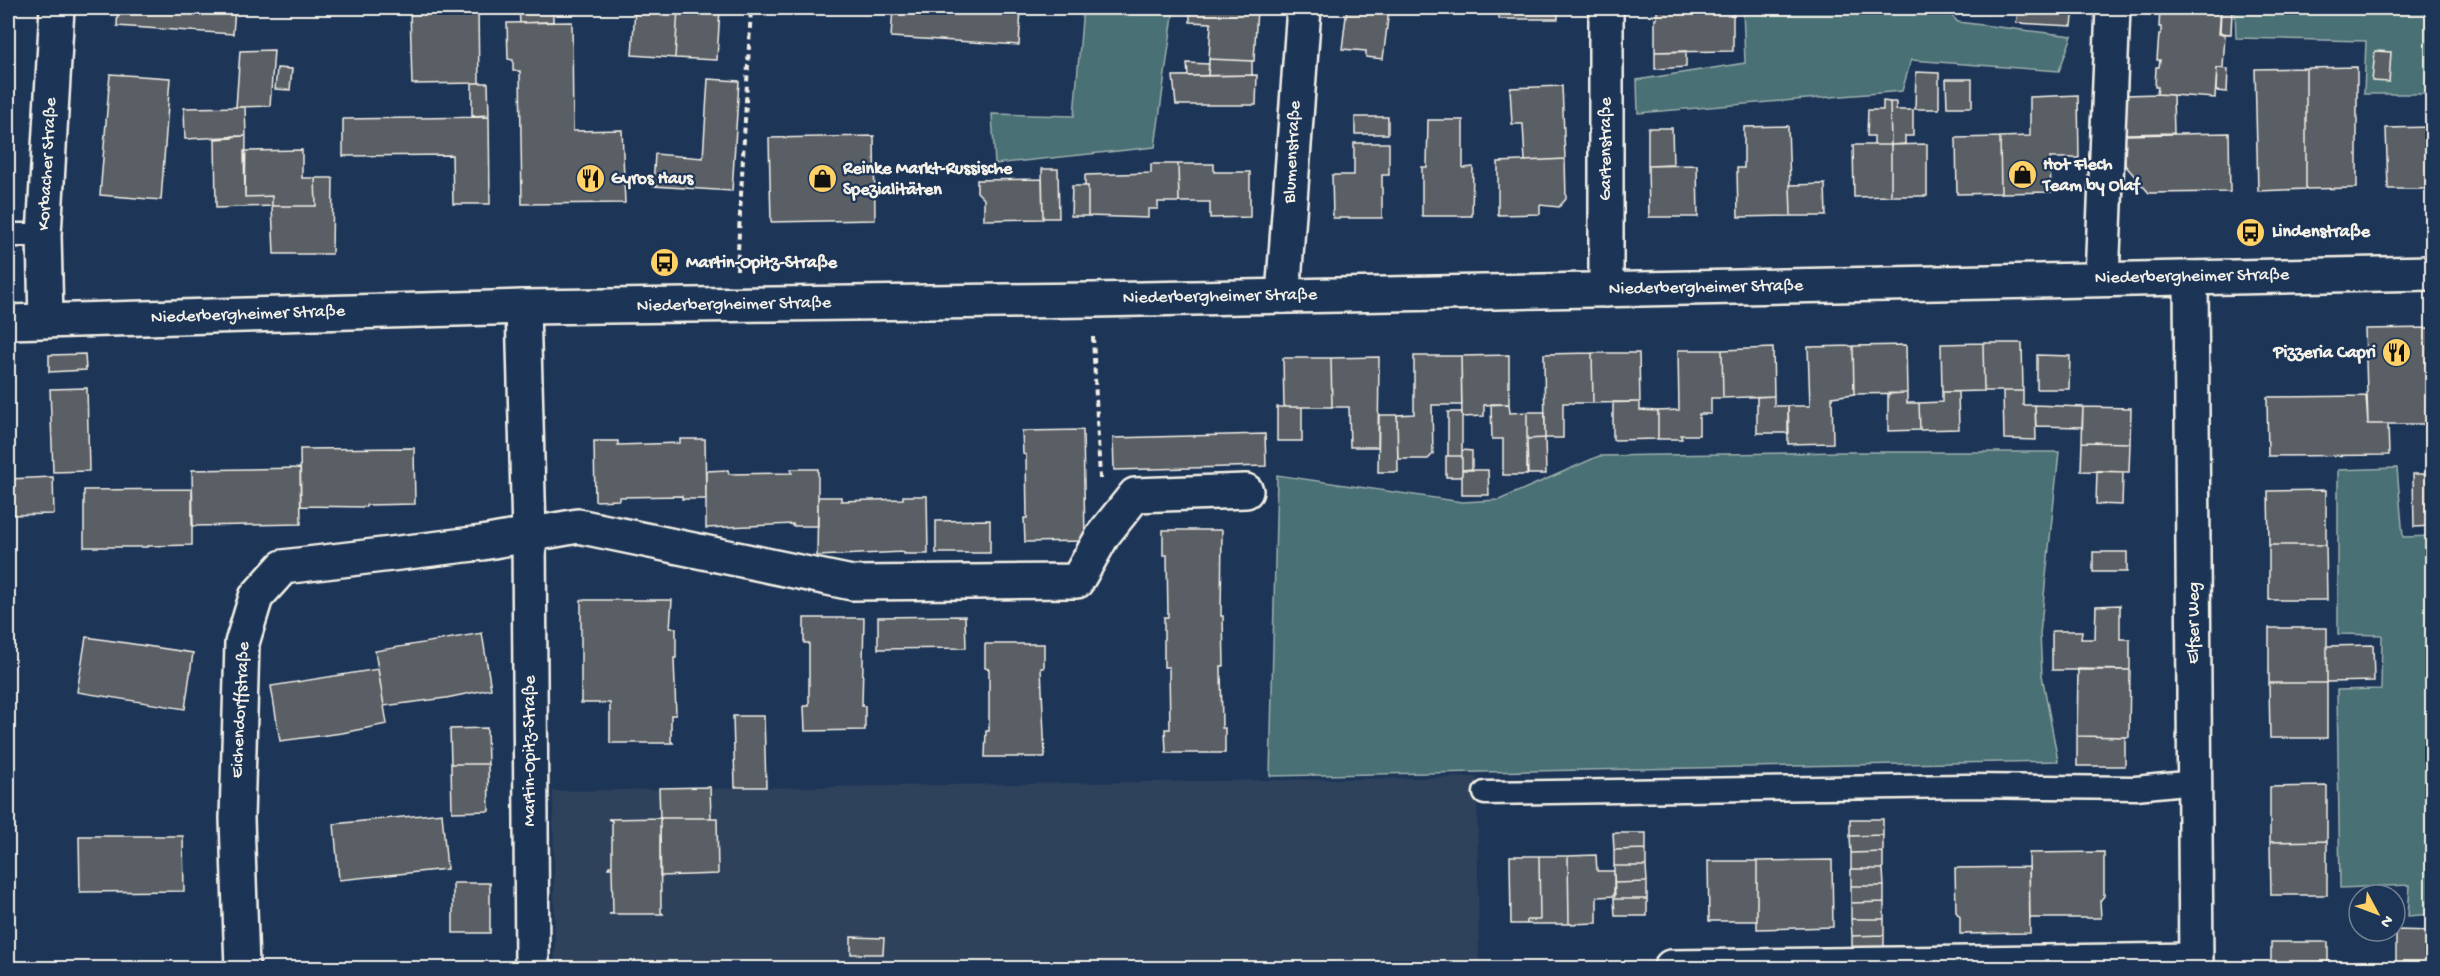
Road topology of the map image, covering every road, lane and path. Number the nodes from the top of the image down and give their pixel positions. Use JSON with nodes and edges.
{"nodes":[{"id":1,"x":57,"y":8,"type":"edge"},
{"id":2,"x":751,"y":8,"type":"edge"},
{"id":3,"x":1304,"y":8,"type":"edge"},
{"id":4,"x":1606,"y":8,"type":"edge"},
{"id":5,"x":2113,"y":8,"type":"edge"},
{"id":6,"x":8,"y":235,"type":"edge"},
{"id":7,"x":44,"y":235,"type":"junction"},
{"id":8,"x":2433,"y":273,"type":"edge"},
{"id":9,"x":2191,"y":278,"type":"junction"},
{"id":10,"x":2102,"y":279,"type":"junction"},
{"id":11,"x":1606,"y":290,"type":"junction"},
{"id":12,"x":1283,"y":296,"type":"junction"},
{"id":13,"x":1093,"y":300,"type":"junction"},
{"id":14,"x":736,"y":305,"type":"junction"},
{"id":15,"x":523,"y":307,"type":"junction"},
{"id":16,"x":46,"y":320,"type":"junction"},
{"id":17,"x":8,"y":322,"type":"edge"},
{"id":18,"x":1246,"y":491,"type":"dead end"},
{"id":19,"x":529,"y":534,"type":"junction"},
{"id":20,"x":1102,"y":535,"type":"junction"},
{"id":21,"x":2195,"y":782,"type":"junction"},
{"id":22,"x":1485,"y":793,"type":"dead end"},
{"id":23,"x":2196,"y":964,"type":"edge"},
{"id":24,"x":1671,"y":967,"type":"dead end"},
{"id":25,"x":242,"y":969,"type":"edge"},
{"id":26,"x":532,"y":969,"type":"edge"}],
"edges":[{"from":1,"to":7,"type":"street","name":"Korbacher Straße"},
{"from":2,"to":14,"type":"path"},
{"from":3,"to":12,"type":"street","name":"Blumenstraße"},
{"from":4,"to":11,"type":"street","name":"Gartenstraße"},
{"from":5,"to":10,"type":"street"},
{"from":6,"to":7,"type":"lane"},
{"from":7,"to":16,"type":"street","name":"Korbacher Straße"},
{"from":8,"to":9,"type":"street","name":"Niederbergheimer Straße"},
{"from":9,"to":10,"type":"street","name":"Niederbergheimer Straße"},
{"from":9,"to":21,"type":"street","name":"Elfser Weg"},
{"from":10,"to":11,"type":"street","name":"Niederbergheimer Straße"},
{"from":11,"to":12,"type":"street","name":"Niederbergheimer Straße"},
{"from":12,"to":13,"type":"street","name":"Niederbergheimer Straße"},
{"from":13,"to":14,"type":"street","name":"Niederbergheimer Straße"},
{"from":13,"to":20,"type":"path"},
{"from":14,"to":15,"type":"street","name":"Niederbergheimer Straße"},
{"from":15,"to":16,"type":"street","name":"Niederbergheimer Straße"},
{"from":15,"to":19,"type":"street","name":"Martin-Opitz-Straße"},
{"from":16,"to":17,"type":"street","name":"Niederbergheimer Straße"},
{"from":18,"to":20,"type":"street"},
{"from":19,"to":20,"type":"street"},
{"from":19,"to":25,"type":"street","name":"Eichendorffstraße"},
{"from":19,"to":26,"type":"street","name":"Martin-Opitz-Straße"},
{"from":21,"to":22,"type":"lane"},
{"from":21,"to":23,"type":"street","name":"Elfser Weg"},
{"from":23,"to":24,"type":"street"}]}
